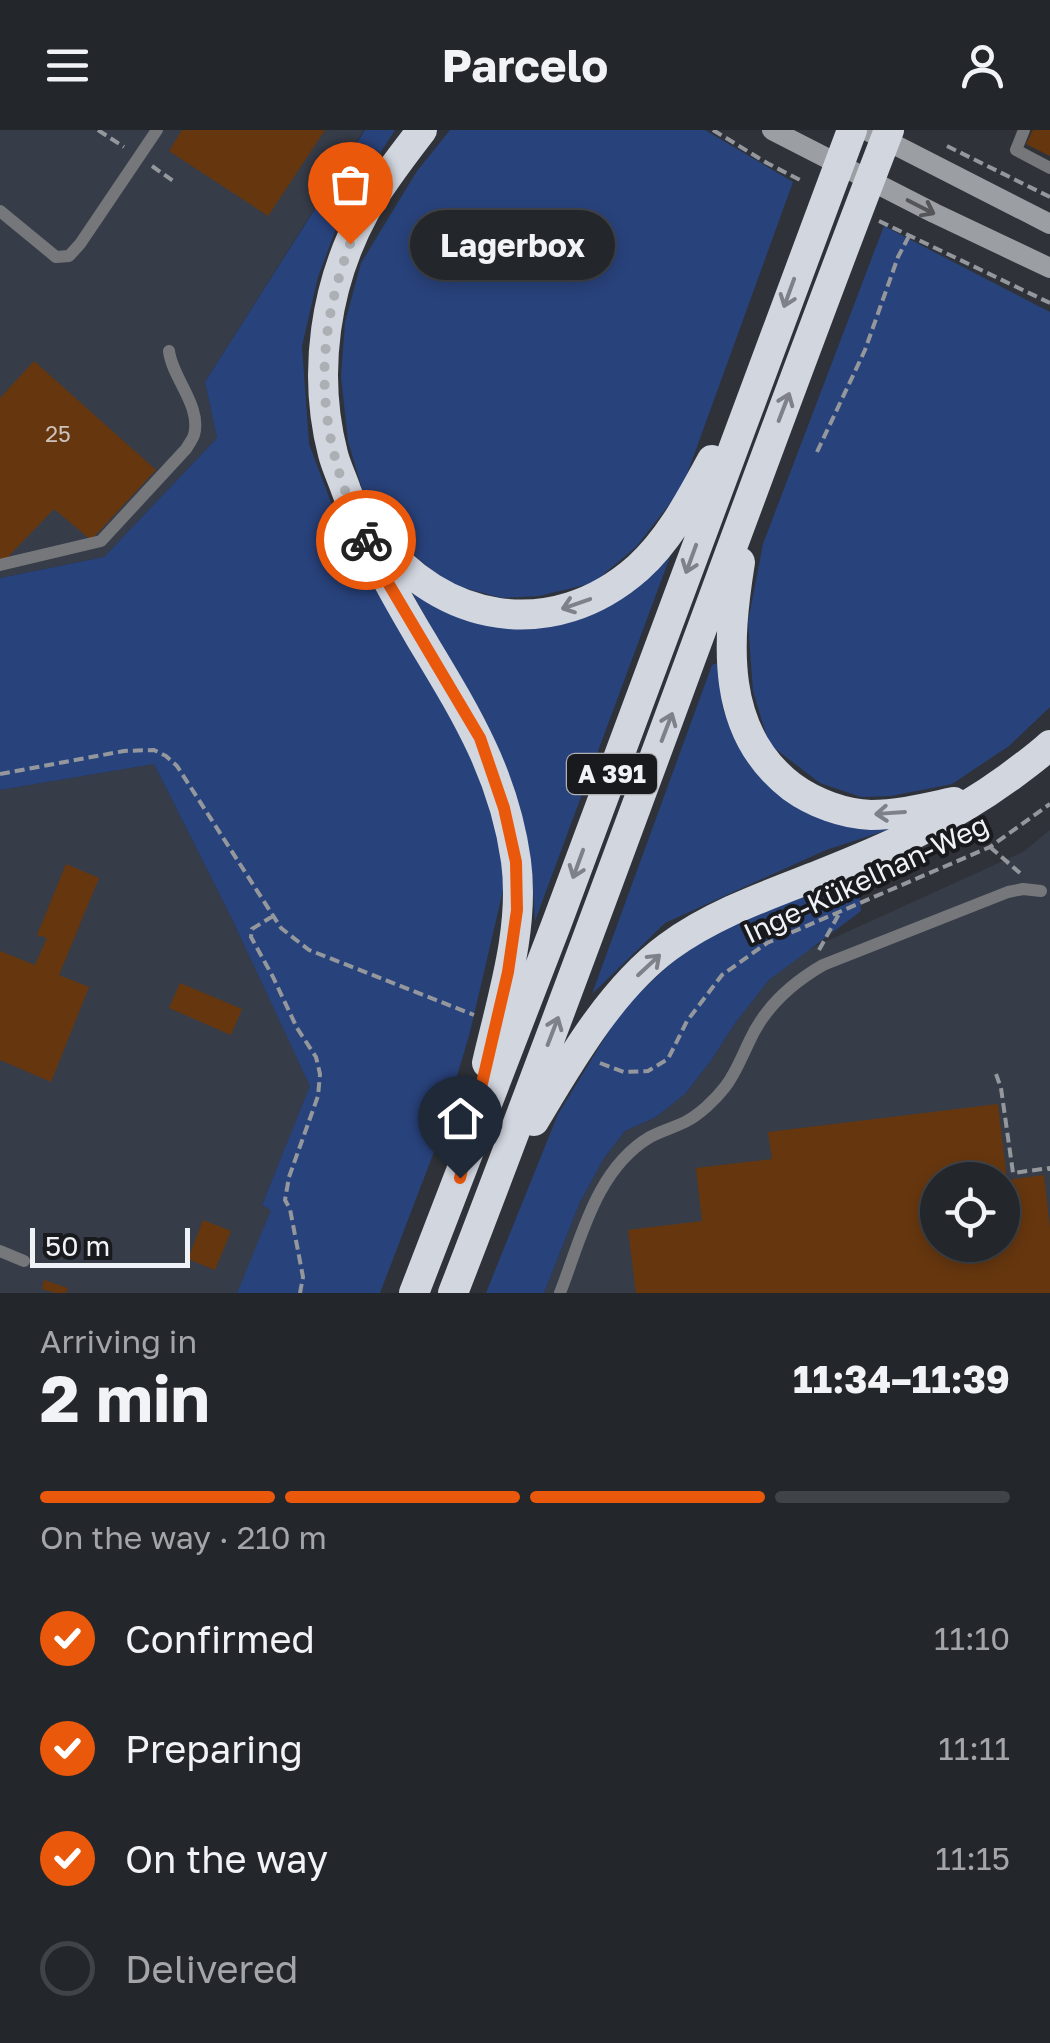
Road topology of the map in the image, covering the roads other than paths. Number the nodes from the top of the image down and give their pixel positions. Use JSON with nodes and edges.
{"nodes":[{"id":1,"x":157,"y":130,"type":"edge"},
{"id":2,"x":422,"y":130,"type":"edge"},
{"id":3,"x":772,"y":130,"type":"edge"},
{"id":4,"x":852,"y":130,"type":"edge"},
{"id":5,"x":866,"y":130,"type":"edge"},
{"id":6,"x":890,"y":130,"type":"edge"},
{"id":7,"x":1024,"y":130,"type":"edge"},
{"id":8,"x":1050,"y":168,"type":"edge"},
{"id":9,"x":0,"y":211,"type":"edge"},
{"id":10,"x":1040,"y":211,"type":"edge"},
{"id":11,"x":1050,"y":224,"type":"edge"},
{"id":12,"x":1050,"y":268,"type":"edge"},
{"id":13,"x":169,"y":352,"type":"dead end"},
{"id":14,"x":761,"y":369,"type":"junction"},
{"id":15,"x":346,"y":488,"type":"junction"},
{"id":16,"x":750,"y":499,"type":"junction"},
{"id":17,"x":0,"y":565,"type":"edge"},
{"id":18,"x":1050,"y":745,"type":"edge"},
{"id":19,"x":986,"y":794,"type":"junction"},
{"id":20,"x":1041,"y":891,"type":"road end"},
{"id":21,"x":460,"y":1178,"type":"junction"},
{"id":22,"x":494,"y":1188,"type":"junction"},
{"id":23,"x":0,"y":1250,"type":"edge"},
{"id":24,"x":24,"y":1260,"type":"dead end"},
{"id":25,"x":414,"y":1293,"type":"edge"},
{"id":26,"x":452,"y":1293,"type":"edge"},
{"id":27,"x":560,"y":1293,"type":"edge"}],
"edges":[{"from":1,"to":9,"type":"lane"},
{"from":2,"to":15,"type":"highway"},
{"from":3,"to":12,"type":"main road","one_way":true},
{"from":4,"to":14,"type":"highway","number":"A 391","one_way":true},
{"from":5,"to":10,"type":"main road"},
{"from":16,"to":6,"type":"highway","number":"A 391","one_way":true},
{"from":7,"to":8,"type":"lane"},
{"from":10,"to":11,"type":"main road"},
{"from":13,"to":17,"type":"lane"},
{"from":14,"to":15,"type":"highway","one_way":true},
{"from":14,"to":21,"type":"highway","number":"A 391","one_way":true},
{"from":15,"to":21,"type":"highway"},
{"from":19,"to":16,"type":"highway","one_way":true},
{"from":22,"to":16,"type":"highway","number":"A 391","one_way":true},
{"from":18,"to":19,"type":"highway"},
{"from":22,"to":19,"type":"highway","one_way":true},
{"from":20,"to":27,"type":"lane"},
{"from":21,"to":25,"type":"highway","number":"A 391"},
{"from":22,"to":26,"type":"highway","number":"A 391"},
{"from":23,"to":24,"type":"lane"}]}
